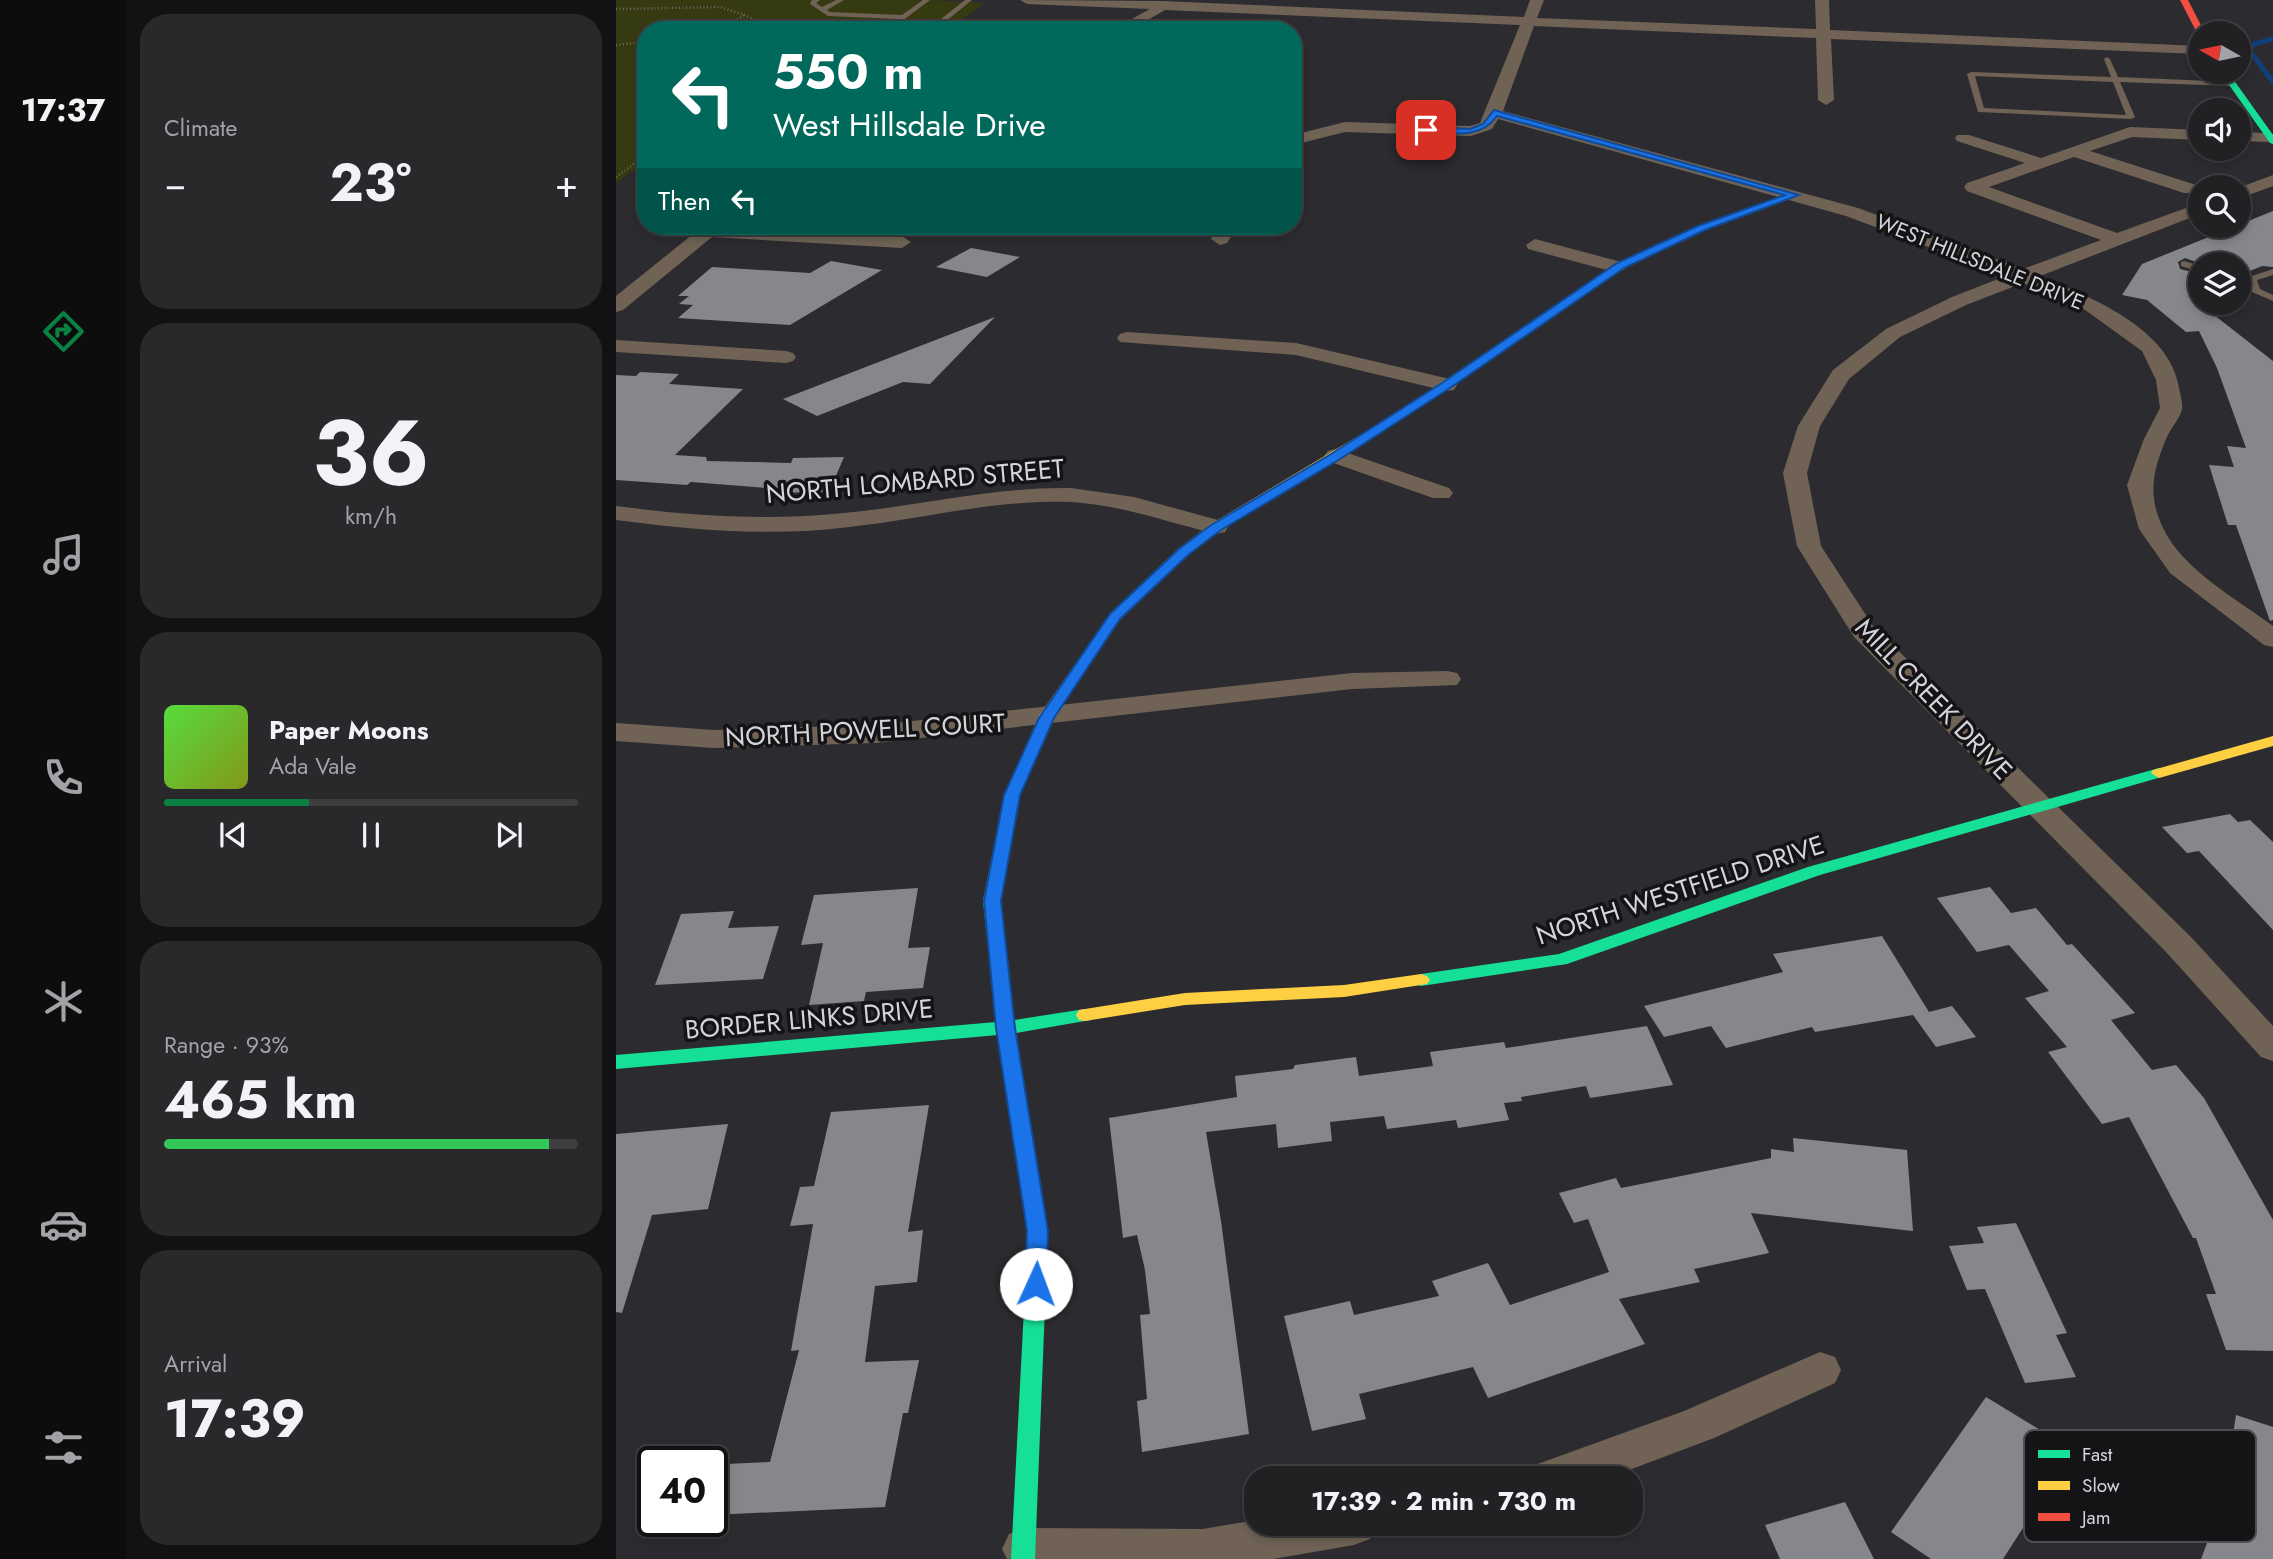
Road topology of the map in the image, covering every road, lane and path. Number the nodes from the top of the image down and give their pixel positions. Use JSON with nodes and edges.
{"nodes":[{"id":1,"x":817,"y":0,"type":"edge"},
{"id":2,"x":841,"y":0,"type":"edge"},
{"id":3,"x":927,"y":0,"type":"edge"},
{"id":4,"x":969,"y":0,"type":"edge"},
{"id":5,"x":1027,"y":0,"type":"edge"},
{"id":6,"x":1537,"y":0,"type":"edge"},
{"id":7,"x":1822,"y":0,"type":"edge"},
{"id":8,"x":2184,"y":0,"type":"edge"},
{"id":9,"x":1165,"y":3,"type":"edge"},
{"id":10,"x":616,"y":9,"type":"edge"},
{"id":11,"x":824,"y":11,"type":"junction"},
{"id":12,"x":744,"y":16,"type":"junction"},
{"id":13,"x":903,"y":17,"type":"junction"},
{"id":14,"x":735,"y":21,"type":"edge"},
{"id":15,"x":756,"y":21,"type":"edge"},
{"id":16,"x":807,"y":21,"type":"edge"},
{"id":17,"x":897,"y":21,"type":"edge"},
{"id":18,"x":942,"y":21,"type":"edge"},
{"id":19,"x":1137,"y":21,"type":"edge"},
{"id":20,"x":1530,"y":21,"type":"junction"},
{"id":21,"x":2195,"y":21,"type":"edge"},
{"id":22,"x":1824,"y":34,"type":"junction"},
{"id":23,"x":616,"y":45,"type":"edge"},
{"id":24,"x":637,"y":45,"type":"edge"},
{"id":25,"x":2188,"y":49,"type":"edge"},
{"id":26,"x":2107,"y":59,"type":"dead end"},
{"id":27,"x":2188,"y":78,"type":"edge"},
{"id":28,"x":2117,"y":79,"type":"junction"},
{"id":29,"x":2233,"y":84,"type":"edge"},
{"id":30,"x":1826,"y":100,"type":"dead end"},
{"id":31,"x":1494,"y":113,"type":"junction"},
{"id":32,"x":2188,"y":134,"type":"edge"},
{"id":33,"x":1302,"y":137,"type":"edge"},
{"id":34,"x":2251,"y":137,"type":"edge"},
{"id":35,"x":1963,"y":138,"type":"dead end"},
{"id":36,"x":2272,"y":139,"type":"edge"},
{"id":37,"x":2075,"y":152,"type":"junction"},
{"id":38,"x":637,"y":162,"type":"edge"},
{"id":39,"x":2041,"y":163,"type":"junction"},
{"id":40,"x":616,"y":177,"type":"edge"},
{"id":41,"x":2273,"y":180,"type":"edge"},
{"id":42,"x":2251,"y":189,"type":"edge"},
{"id":43,"x":1794,"y":195,"type":"junction"},
{"id":44,"x":2188,"y":196,"type":"edge"},
{"id":45,"x":2188,"y":203,"type":"edge"},
{"id":46,"x":704,"y":235,"type":"edge"},
{"id":47,"x":799,"y":235,"type":"edge"},
{"id":48,"x":2118,"y":240,"type":"junction"},
{"id":49,"x":902,"y":242,"type":"dead end"},
{"id":50,"x":1535,"y":245,"type":"dead end"},
{"id":51,"x":2184,"y":264,"type":"dead end"},
{"id":52,"x":2188,"y":266,"type":"edge"},
{"id":53,"x":1618,"y":267,"type":"junction"},
{"id":54,"x":2273,"y":272,"type":"edge"},
{"id":55,"x":2023,"y":276,"type":"junction"},
{"id":56,"x":2251,"y":288,"type":"edge"},
{"id":57,"x":2255,"y":289,"type":"junction"},
{"id":58,"x":2273,"y":298,"type":"edge"},
{"id":59,"x":616,"y":306,"type":"edge"},
{"id":60,"x":1127,"y":338,"type":"dead end"},
{"id":61,"x":616,"y":346,"type":"edge"},
{"id":62,"x":786,"y":357,"type":"dead end"},
{"id":63,"x":1446,"y":385,"type":"junction"},
{"id":64,"x":1336,"y":456,"type":"junction"},
{"id":65,"x":1441,"y":493,"type":"dead end"},
{"id":66,"x":616,"y":513,"type":"edge"},
{"id":67,"x":1216,"y":527,"type":"junction"},
{"id":68,"x":2273,"y":639,"type":"edge"},
{"id":69,"x":1447,"y":679,"type":"dead end"},
{"id":70,"x":1046,"y":718,"type":"junction"},
{"id":71,"x":616,"y":732,"type":"edge"},
{"id":72,"x":2273,"y":741,"type":"edge"},
{"id":73,"x":2040,"y":808,"type":"junction"},
{"id":74,"x":1006,"y":1028,"type":"junction"},
{"id":75,"x":2273,"y":1048,"type":"edge"},
{"id":76,"x":616,"y":1062,"type":"edge"},
{"id":77,"x":1820,"y":1370,"type":"dead end"},
{"id":78,"x":1587,"y":1466,"type":"edge"},
{"id":79,"x":1284,"y":1536,"type":"edge"},
{"id":80,"x":1024,"y":1554,"type":"edge"}],
"edges":[{"from":1,"to":11,"type":"lane"},
{"from":2,"to":11,"type":"lane"},
{"from":3,"to":13,"type":"lane"},
{"from":4,"to":18,"type":"lane"},
{"from":5,"to":9,"type":"street"},
{"from":6,"to":20,"type":"street"},
{"from":7,"to":22,"type":"street"},
{"from":8,"to":21,"type":"street"},
{"from":9,"to":19,"type":"street"},
{"from":9,"to":20,"type":"street"},
{"from":10,"to":12,"type":"path"},
{"from":11,"to":13,"type":"lane"},
{"from":11,"to":16,"type":"path"},
{"from":12,"to":14,"type":"path"},
{"from":12,"to":15,"type":"path"},
{"from":13,"to":17,"type":"lane"},
{"from":20,"to":22,"type":"street"},
{"from":20,"to":31,"type":"street"},
{"from":22,"to":25,"type":"street"},
{"from":22,"to":30,"type":"street"},
{"from":23,"to":24,"type":"path"},
{"from":26,"to":28,"type":"lane"},
{"from":27,"to":28,"type":"lane"},
{"from":28,"to":28,"type":"lane"},
{"from":29,"to":36,"type":"street"},
{"from":31,"to":33,"type":"street"},
{"from":31,"to":43,"type":"street","name":"WEST HILLSDALE DRIVE"},
{"from":32,"to":37,"type":"street"},
{"from":34,"to":36,"type":"street"},
{"from":35,"to":39,"type":"street"},
{"from":37,"to":39,"type":"street"},
{"from":37,"to":44,"type":"street"},
{"from":38,"to":40,"type":"path"},
{"from":39,"to":48,"type":"street"},
{"from":41,"to":42,"type":"street"},
{"from":43,"to":53,"type":"street"},
{"from":43,"to":55,"type":"street","name":"WEST HILLSDALE DRIVE"},
{"from":45,"to":48,"type":"street","name":"MILL CREEK DRIVE"},
{"from":46,"to":59,"type":"street"},
{"from":47,"to":49,"type":"street"},
{"from":48,"to":55,"type":"street","name":"MILL CREEK DRIVE"},
{"from":50,"to":53,"type":"street"},
{"from":51,"to":52,"type":"lane"},
{"from":53,"to":63,"type":"street"},
{"from":54,"to":57,"type":"lane"},
{"from":55,"to":68,"type":"street","name":"WEST HILLSDALE DRIVE"},
{"from":55,"to":73,"type":"street","name":"MILL CREEK DRIVE"},
{"from":56,"to":57,"type":"lane"},
{"from":57,"to":58,"type":"lane"},
{"from":60,"to":63,"type":"street"},
{"from":61,"to":62,"type":"street"},
{"from":63,"to":64,"type":"street"},
{"from":64,"to":65,"type":"street"},
{"from":64,"to":67,"type":"street"},
{"from":66,"to":67,"type":"street","name":"NORTH LOMBARD STREET"},
{"from":67,"to":70,"type":"street"},
{"from":69,"to":70,"type":"street","name":"NORTH POWELL COURT"},
{"from":70,"to":71,"type":"street","name":"NORTH POWELL COURT"},
{"from":70,"to":74,"type":"street"},
{"from":72,"to":73,"type":"street","name":"NORTH WESTFIELD DRIVE"},
{"from":73,"to":74,"type":"street","name":"NORTH WESTFIELD DRIVE"},
{"from":73,"to":75,"type":"street","name":"MILL CREEK DRIVE"},
{"from":74,"to":76,"type":"street","name":"BORDER LINKS DRIVE"},
{"from":74,"to":80,"type":"street"},
{"from":77,"to":78,"type":"street"},
{"from":79,"to":80,"type":"street"}]}
